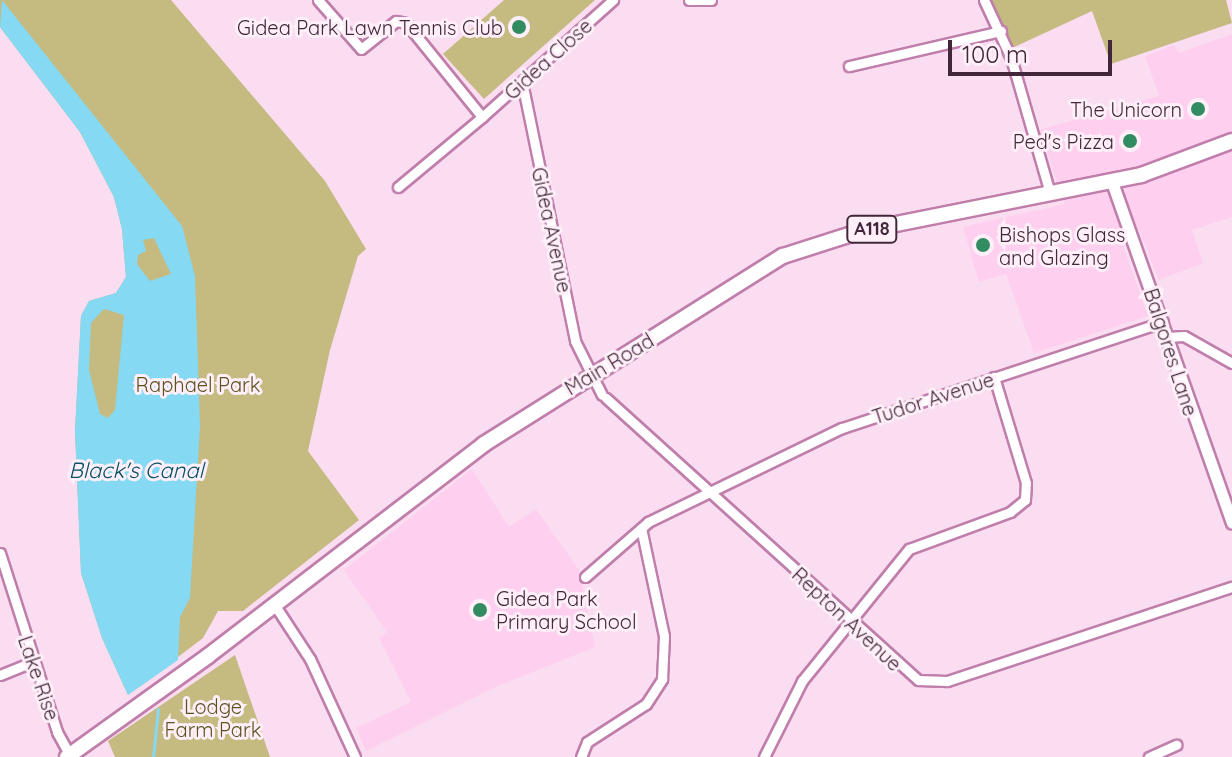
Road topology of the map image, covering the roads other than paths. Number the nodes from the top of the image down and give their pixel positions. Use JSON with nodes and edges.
{"nodes":[{"id":1,"x":318,"y":0,"type":"edge"},
{"id":2,"x":613,"y":0,"type":"edge"},
{"id":3,"x":689,"y":0,"type":"edge"},
{"id":4,"x":711,"y":0,"type":"edge"},
{"id":5,"x":984,"y":0,"type":"edge"},
{"id":6,"x":1001,"y":31,"type":"junction"},
{"id":7,"x":849,"y":66,"type":"dead end"},
{"id":8,"x":522,"y":82,"type":"junction"},
{"id":9,"x":482,"y":117,"type":"junction"},
{"id":10,"x":1232,"y":141,"type":"edge"},
{"id":11,"x":1112,"y":182,"type":"junction"},
{"id":12,"x":398,"y":187,"type":"dead end"},
{"id":13,"x":1050,"y":193,"type":"junction"},
{"id":14,"x":1163,"y":322,"type":"junction"},
{"id":15,"x":1167,"y":337,"type":"junction"},
{"id":16,"x":1232,"y":363,"type":"edge"},
{"id":17,"x":588,"y":377,"type":"junction"},
{"id":18,"x":994,"y":377,"type":"junction"},
{"id":19,"x":710,"y":492,"type":"junction"},
{"id":20,"x":1232,"y":522,"type":"edge"},
{"id":21,"x":641,"y":528,"type":"junction"},
{"id":22,"x":0,"y":553,"type":"edge"},
{"id":23,"x":585,"y":577,"type":"dead end"},
{"id":24,"x":1232,"y":587,"type":"edge"},
{"id":25,"x":274,"y":604,"type":"junction"},
{"id":26,"x":850,"y":621,"type":"junction"},
{"id":27,"x":33,"y":662,"type":"junction"},
{"id":28,"x":0,"y":675,"type":"edge"},
{"id":29,"x":1176,"y":745,"type":"dead end"},
{"id":30,"x":68,"y":756,"type":"edge"},
{"id":31,"x":355,"y":757,"type":"edge"},
{"id":32,"x":581,"y":757,"type":"edge"},
{"id":33,"x":764,"y":757,"type":"edge"},
{"id":34,"x":1149,"y":757,"type":"edge"}],
"edges":[{"from":1,"to":9,"type":"street"},
{"from":2,"to":8,"type":"street","name":"Gidea Close"},
{"from":3,"to":4,"type":"street"},
{"from":5,"to":6,"type":"street"},
{"from":6,"to":7,"type":"street"},
{"from":6,"to":13,"type":"street"},
{"from":8,"to":9,"type":"street","name":"Gidea Close"},
{"from":8,"to":17,"type":"street","name":"Gidea Avenue"},
{"from":9,"to":12,"type":"street","name":"Gidea Close"},
{"from":10,"to":11,"type":"main road","name":"Main Road","number":"A118"},
{"from":11,"to":13,"type":"main road","name":"Main Road","number":"A118"},
{"from":11,"to":14,"type":"street","name":"Balgores Lane"},
{"from":13,"to":17,"type":"main road","name":"Main Road","number":"A118"},
{"from":14,"to":15,"type":"street","name":"Balgores Lane"},
{"from":14,"to":18,"type":"street","name":"Tudor Avenue"},
{"from":15,"to":16,"type":"street"},
{"from":15,"to":20,"type":"street","name":"Balgores Lane"},
{"from":17,"to":19,"type":"street","name":"Repton Avenue"},
{"from":17,"to":25,"type":"main road","name":"Main Road","number":"A118"},
{"from":18,"to":19,"type":"street","name":"Tudor Avenue"},
{"from":18,"to":26,"type":"street"},
{"from":19,"to":21,"type":"street","name":"Tudor Avenue"},
{"from":19,"to":26,"type":"street","name":"Repton Avenue"},
{"from":21,"to":23,"type":"street","name":"Tudor Avenue"},
{"from":21,"to":32,"type":"street"},
{"from":22,"to":27,"type":"street","name":"Lake Rise"},
{"from":24,"to":26,"type":"street","name":"Repton Avenue"},
{"from":25,"to":30,"type":"main road","name":"Main Road","number":"A118"},
{"from":25,"to":31,"type":"street"},
{"from":26,"to":33,"type":"street"},
{"from":27,"to":28,"type":"street"},
{"from":27,"to":30,"type":"street","name":"Lake Rise"},
{"from":29,"to":34,"type":"street"}]}
